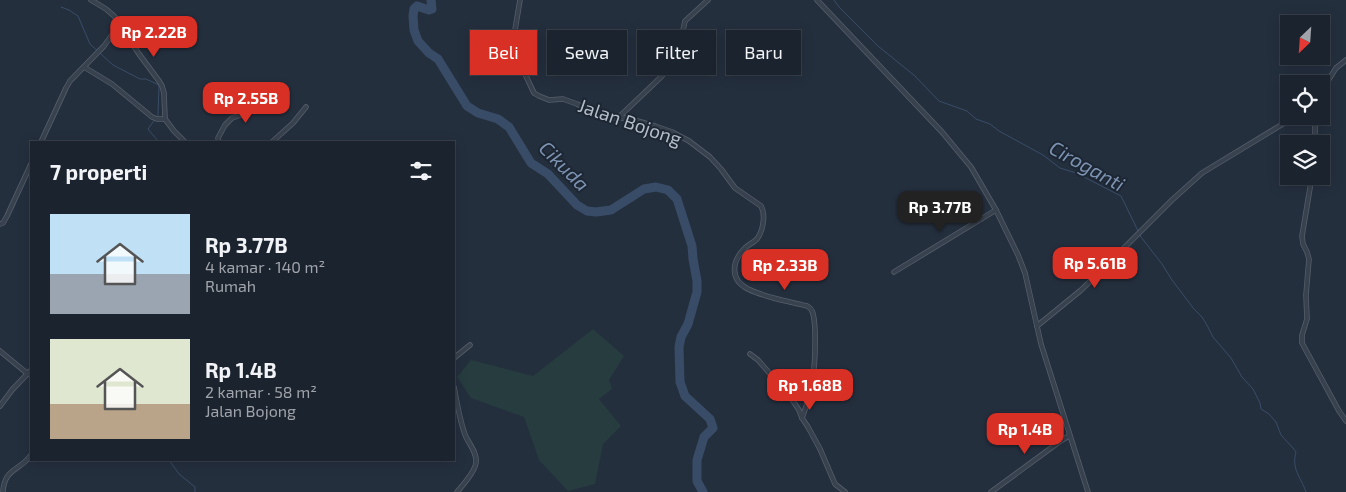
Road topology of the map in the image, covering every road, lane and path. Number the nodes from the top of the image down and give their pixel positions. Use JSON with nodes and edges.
{"nodes":[{"id":1,"x":91,"y":0,"type":"edge"},
{"id":2,"x":520,"y":0,"type":"edge"},
{"id":3,"x":708,"y":0,"type":"edge"},
{"id":4,"x":817,"y":0,"type":"edge"},
{"id":5,"x":120,"y":24,"type":"junction"},
{"id":6,"x":1346,"y":60,"type":"edge"},
{"id":7,"x":84,"y":67,"type":"junction"},
{"id":8,"x":1330,"y":78,"type":"edge"},
{"id":9,"x":240,"y":105,"type":"dead end"},
{"id":10,"x":306,"y":106,"type":"dead end"},
{"id":11,"x":619,"y":118,"type":"junction"},
{"id":12,"x":165,"y":120,"type":"junction"},
{"id":13,"x":1281,"y":125,"type":"edge"},
{"id":14,"x":41,"y":141,"type":"edge"},
{"id":15,"x":184,"y":141,"type":"edge"},
{"id":16,"x":218,"y":141,"type":"edge"},
{"id":17,"x":273,"y":141,"type":"edge"},
{"id":18,"x":30,"y":166,"type":"edge"},
{"id":19,"x":1310,"y":185,"type":"edge"},
{"id":20,"x":996,"y":210,"type":"junction"},
{"id":21,"x":0,"y":224,"type":"edge"},
{"id":22,"x":894,"y":272,"type":"dead end"},
{"id":23,"x":1037,"y":326,"type":"junction"},
{"id":24,"x":470,"y":346,"type":"dead end"},
{"id":25,"x":0,"y":351,"type":"edge"},
{"id":26,"x":750,"y":354,"type":"dead end"},
{"id":27,"x":455,"y":357,"type":"edge"},
{"id":28,"x":30,"y":372,"type":"edge"},
{"id":29,"x":455,"y":391,"type":"edge"},
{"id":30,"x":0,"y":406,"type":"edge"},
{"id":31,"x":802,"y":418,"type":"junction"},
{"id":32,"x":1346,"y":421,"type":"edge"},
{"id":33,"x":1070,"y":436,"type":"junction"},
{"id":34,"x":30,"y":456,"type":"edge"},
{"id":35,"x":3,"y":492,"type":"edge"},
{"id":36,"x":457,"y":492,"type":"edge"},
{"id":37,"x":845,"y":492,"type":"edge"},
{"id":38,"x":991,"y":492,"type":"edge"},
{"id":39,"x":1088,"y":492,"type":"edge"}],
"edges":[{"from":1,"to":5,"type":"street"},
{"from":2,"to":11,"type":"street","name":"Jalan Bojong"},
{"from":3,"to":11,"type":"street"},
{"from":4,"to":20,"type":"street"},
{"from":5,"to":7,"type":"street"},
{"from":5,"to":12,"type":"street"},
{"from":6,"to":8,"type":"street"},
{"from":7,"to":12,"type":"street"},
{"from":7,"to":14,"type":"street"},
{"from":9,"to":16,"type":"street"},
{"from":10,"to":17,"type":"street"},
{"from":11,"to":31,"type":"street","name":"Jalan Bojong"},
{"from":12,"to":15,"type":"street"},
{"from":13,"to":23,"type":"street"},
{"from":18,"to":21,"type":"street"},
{"from":19,"to":32,"type":"street"},
{"from":20,"to":22,"type":"street"},
{"from":20,"to":23,"type":"street"},
{"from":23,"to":33,"type":"street"},
{"from":24,"to":27,"type":"street"},
{"from":25,"to":28,"type":"street"},
{"from":26,"to":31,"type":"street"},
{"from":28,"to":30,"type":"street"},
{"from":29,"to":36,"type":"street"},
{"from":31,"to":37,"type":"street"},
{"from":33,"to":38,"type":"street"},
{"from":33,"to":39,"type":"street"},
{"from":34,"to":35,"type":"street"}]}
